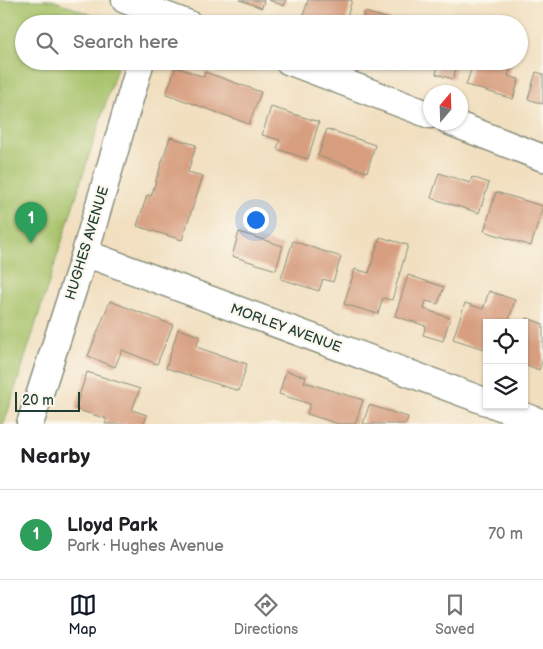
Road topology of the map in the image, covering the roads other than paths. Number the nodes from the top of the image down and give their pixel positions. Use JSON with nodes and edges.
{"nodes":[{"id":1,"x":125,"y":0,"type":"edge"},
{"id":2,"x":150,"y":15,"type":"edge"},
{"id":3,"x":137,"y":70,"type":"edge"},
{"id":4,"x":312,"y":70,"type":"edge"},
{"id":5,"x":423,"y":112,"type":"edge"},
{"id":6,"x":468,"y":129,"type":"edge"},
{"id":7,"x":543,"y":158,"type":"edge"},
{"id":8,"x":85,"y":253,"type":"junction"},
{"id":9,"x":483,"y":401,"type":"edge"},
{"id":10,"x":506,"y":409,"type":"edge"},
{"id":11,"x":543,"y":423,"type":"edge"},
{"id":12,"x":30,"y":424,"type":"edge"}],
"edges":[{"from":1,"to":2,"type":"street"},
{"from":3,"to":8,"type":"street","name":"HUGHES AVENUE"},
{"from":4,"to":5,"type":"street"},
{"from":6,"to":7,"type":"street"},
{"from":8,"to":9,"type":"street","name":"MORLEY AVENUE"},
{"from":8,"to":12,"type":"street","name":"HUGHES AVENUE"},
{"from":10,"to":11,"type":"street"}]}
